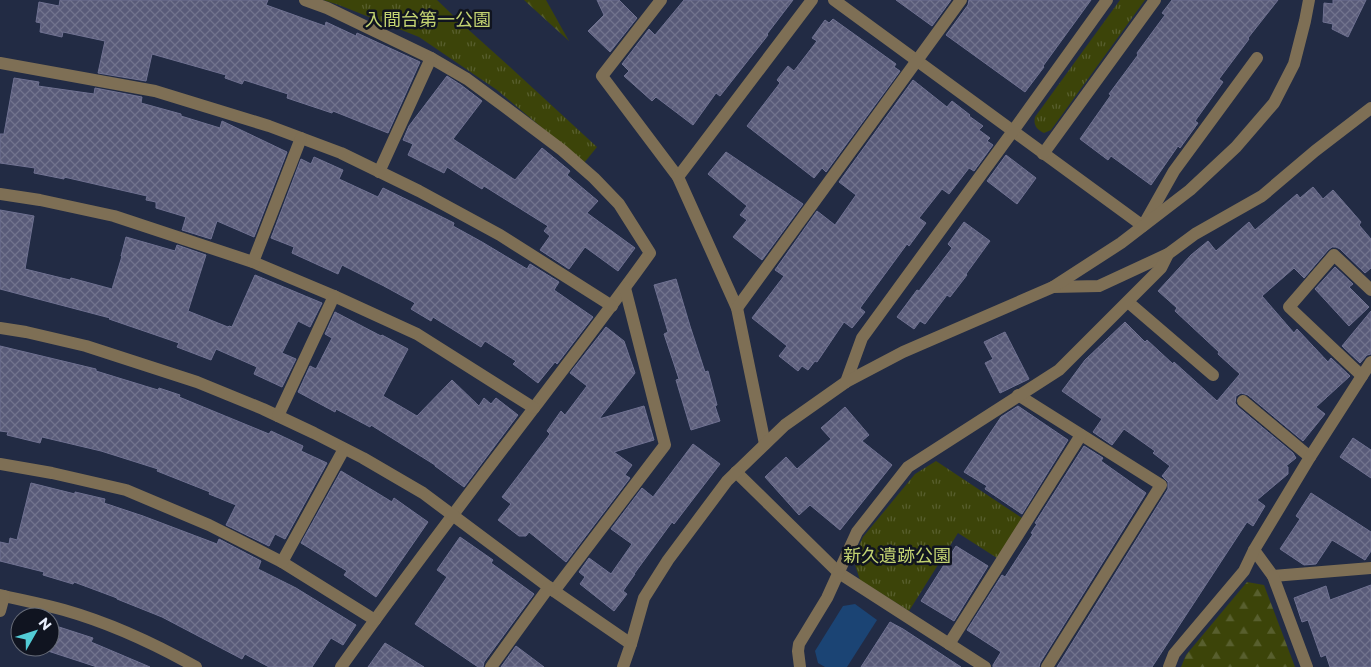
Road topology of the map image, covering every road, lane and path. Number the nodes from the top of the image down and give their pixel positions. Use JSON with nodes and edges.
{"nodes":[{"id":1,"x":305,"y":0,"type":"edge"},
{"id":2,"x":812,"y":0,"type":"edge"},
{"id":3,"x":834,"y":0,"type":"edge"},
{"id":4,"x":961,"y":0,"type":"edge"},
{"id":5,"x":1107,"y":0,"type":"edge"},
{"id":6,"x":1155,"y":0,"type":"edge"},
{"id":7,"x":1309,"y":0,"type":"edge"},
{"id":8,"x":655,"y":3,"type":"edge"},
{"id":9,"x":431,"y":58,"type":"junction"},
{"id":10,"x":1258,"y":58,"type":"dead end"},
{"id":11,"x":917,"y":60,"type":"junction"},
{"id":12,"x":0,"y":63,"type":"edge"},
{"id":13,"x":1371,"y":108,"type":"edge"},
{"id":14,"x":1013,"y":131,"type":"junction"},
{"id":15,"x":301,"y":138,"type":"junction"},
{"id":16,"x":1043,"y":154,"type":"junction"},
{"id":17,"x":379,"y":172,"type":"junction"},
{"id":18,"x":678,"y":176,"type":"junction"},
{"id":19,"x":0,"y":194,"type":"edge"},
{"id":20,"x":1143,"y":226,"type":"junction"},
{"id":21,"x":1168,"y":254,"type":"junction"},
{"id":22,"x":253,"y":262,"type":"junction"},
{"id":23,"x":1053,"y":287,"type":"junction"},
{"id":24,"x":625,"y":288,"type":"junction"},
{"id":25,"x":1371,"y":290,"type":"edge"},
{"id":26,"x":334,"y":296,"type":"junction"},
{"id":27,"x":1128,"y":302,"type":"junction"},
{"id":28,"x":612,"y":306,"type":"junction"},
{"id":29,"x":737,"y":308,"type":"junction"},
{"id":30,"x":0,"y":328,"type":"edge"},
{"id":31,"x":1371,"y":362,"type":"edge"},
{"id":32,"x":1213,"y":375,"type":"dead end"},
{"id":33,"x":1362,"y":376,"type":"junction"},
{"id":34,"x":846,"y":382,"type":"junction"},
{"id":35,"x":1018,"y":395,"type":"junction"},
{"id":36,"x":1243,"y":401,"type":"dead end"},
{"id":37,"x":534,"y":408,"type":"junction"},
{"id":38,"x":278,"y":416,"type":"junction"},
{"id":39,"x":1081,"y":434,"type":"junction"},
{"id":40,"x":765,"y":444,"type":"junction"},
{"id":41,"x":344,"y":449,"type":"junction"},
{"id":42,"x":1310,"y":457,"type":"junction"},
{"id":43,"x":0,"y":464,"type":"edge"},
{"id":44,"x":736,"y":472,"type":"junction"},
{"id":45,"x":453,"y":515,"type":"junction"},
{"id":46,"x":1254,"y":550,"type":"junction"},
{"id":47,"x":282,"y":562,"type":"junction"},
{"id":48,"x":1371,"y":568,"type":"edge"},
{"id":49,"x":839,"y":573,"type":"junction"},
{"id":50,"x":1273,"y":576,"type":"junction"},
{"id":51,"x":552,"y":589,"type":"junction"},
{"id":52,"x":2,"y":595,"type":"edge"},
{"id":53,"x":0,"y":611,"type":"edge"},
{"id":54,"x":375,"y":620,"type":"junction"},
{"id":55,"x":631,"y":644,"type":"junction"},
{"id":56,"x":949,"y":644,"type":"junction"},
{"id":57,"x":196,"y":667,"type":"edge"},
{"id":58,"x":341,"y":667,"type":"edge"},
{"id":59,"x":491,"y":667,"type":"edge"},
{"id":60,"x":623,"y":667,"type":"edge"},
{"id":61,"x":800,"y":667,"type":"edge"},
{"id":62,"x":985,"y":667,"type":"edge"},
{"id":63,"x":1047,"y":667,"type":"edge"},
{"id":64,"x":1169,"y":667,"type":"edge"},
{"id":65,"x":1307,"y":667,"type":"edge"}],
"edges":[{"from":1,"to":9,"type":"street"},
{"from":2,"to":18,"type":"street"},
{"from":3,"to":11,"type":"street"},
{"from":4,"to":11,"type":"street"},
{"from":5,"to":14,"type":"street"},
{"from":6,"to":16,"type":"street"},
{"from":7,"to":20,"type":"street"},
{"from":8,"to":18,"type":"street"},
{"from":9,"to":17,"type":"street"},
{"from":9,"to":24,"type":"street"},
{"from":10,"to":20,"type":"street"},
{"from":11,"to":14,"type":"street"},
{"from":11,"to":29,"type":"street"},
{"from":12,"to":15,"type":"street"},
{"from":13,"to":21,"type":"street"},
{"from":14,"to":16,"type":"street"},
{"from":14,"to":34,"type":"street"},
{"from":15,"to":17,"type":"street"},
{"from":15,"to":22,"type":"street"},
{"from":16,"to":20,"type":"street"},
{"from":17,"to":28,"type":"street"},
{"from":18,"to":29,"type":"street"},
{"from":19,"to":22,"type":"street"},
{"from":20,"to":23,"type":"street"},
{"from":21,"to":23,"type":"street"},
{"from":21,"to":27,"type":"street"},
{"from":22,"to":26,"type":"street"},
{"from":23,"to":34,"type":"street"},
{"from":24,"to":28,"type":"street"},
{"from":24,"to":51,"type":"street"},
{"from":25,"to":33,"type":"street"},
{"from":26,"to":37,"type":"street"},
{"from":26,"to":38,"type":"street"},
{"from":27,"to":32,"type":"street"},
{"from":27,"to":35,"type":"street"},
{"from":28,"to":37,"type":"street"},
{"from":29,"to":40,"type":"street"},
{"from":30,"to":38,"type":"street"},
{"from":31,"to":33,"type":"street"},
{"from":33,"to":42,"type":"street"},
{"from":34,"to":40,"type":"street"},
{"from":35,"to":39,"type":"street"},
{"from":35,"to":49,"type":"street"},
{"from":36,"to":42,"type":"street"},
{"from":37,"to":45,"type":"street"},
{"from":38,"to":41,"type":"street"},
{"from":39,"to":56,"type":"street"},
{"from":39,"to":63,"type":"street"},
{"from":40,"to":44,"type":"street"},
{"from":41,"to":45,"type":"street"},
{"from":41,"to":47,"type":"street"},
{"from":42,"to":46,"type":"street"},
{"from":43,"to":47,"type":"street"},
{"from":44,"to":49,"type":"street"},
{"from":44,"to":55,"type":"street"},
{"from":45,"to":51,"type":"street"},
{"from":45,"to":54,"type":"street"},
{"from":46,"to":50,"type":"street"},
{"from":46,"to":64,"type":"street"},
{"from":47,"to":54,"type":"street"},
{"from":48,"to":50,"type":"street"},
{"from":49,"to":56,"type":"street"},
{"from":49,"to":61,"type":"street"},
{"from":50,"to":65,"type":"street"},
{"from":51,"to":55,"type":"street"},
{"from":51,"to":59,"type":"street"},
{"from":52,"to":53,"type":"street"},
{"from":52,"to":57,"type":"street"},
{"from":54,"to":58,"type":"street"},
{"from":55,"to":60,"type":"street"},
{"from":56,"to":62,"type":"street"}]}
